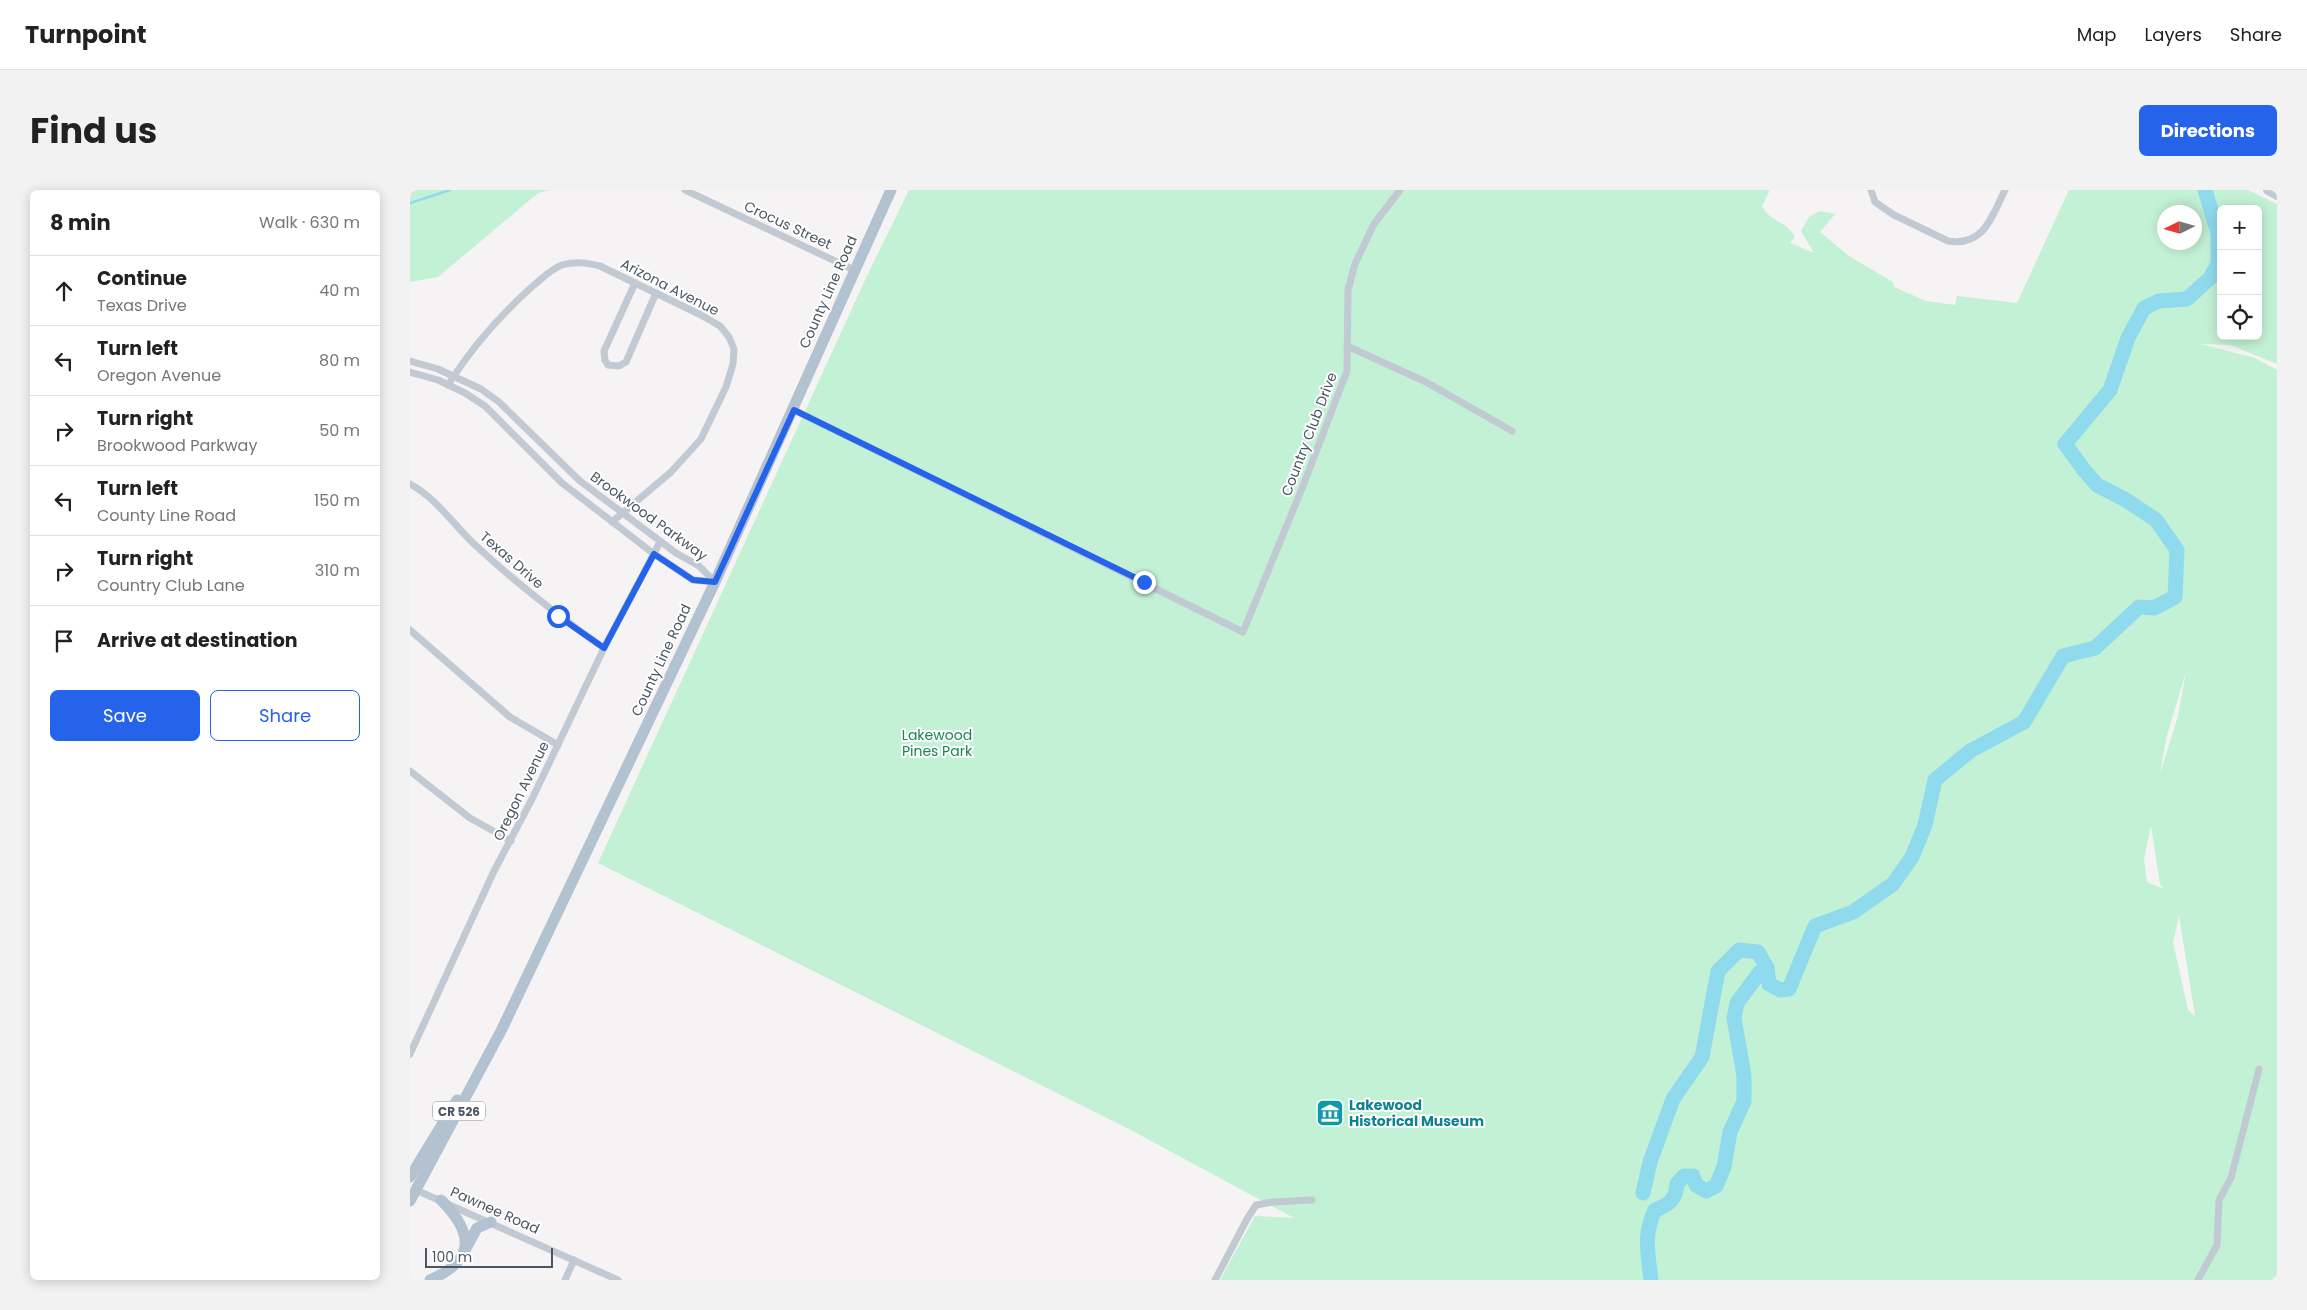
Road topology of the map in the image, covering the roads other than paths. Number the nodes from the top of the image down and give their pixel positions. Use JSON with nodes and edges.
{"nodes":[{"id":1,"x":685,"y":190,"type":"edge"},
{"id":2,"x":891,"y":190,"type":"edge"},
{"id":3,"x":1400,"y":190,"type":"edge"},
{"id":4,"x":1871,"y":190,"type":"edge"},
{"id":5,"x":2005,"y":190,"type":"edge"},
{"id":6,"x":2268,"y":190,"type":"edge"},
{"id":7,"x":2277,"y":195,"type":"edge"},
{"id":8,"x":854,"y":270,"type":"junction"},
{"id":9,"x":635,"y":283,"type":"junction"},
{"id":10,"x":656,"y":293,"type":"junction"},
{"id":11,"x":1347,"y":346,"type":"junction"},
{"id":12,"x":410,"y":361,"type":"edge"},
{"id":13,"x":410,"y":372,"type":"edge"},
{"id":14,"x":454,"y":376,"type":"junction"},
{"id":15,"x":448,"y":385,"type":"junction"},
{"id":16,"x":794,"y":410,"type":"junction"},
{"id":17,"x":1512,"y":431,"type":"dead end"},
{"id":18,"x":410,"y":484,"type":"edge"},
{"id":19,"x":622,"y":513,"type":"junction"},
{"id":20,"x":612,"y":522,"type":"junction"},
{"id":21,"x":660,"y":542,"type":"junction"},
{"id":22,"x":654,"y":554,"type":"junction"},
{"id":23,"x":715,"y":582,"type":"junction"},
{"id":24,"x":410,"y":630,"type":"edge"},
{"id":25,"x":604,"y":648,"type":"junction"},
{"id":26,"x":558,"y":746,"type":"junction"},
{"id":27,"x":410,"y":772,"type":"edge"},
{"id":28,"x":511,"y":841,"type":"junction"},
{"id":29,"x":501,"y":1031,"type":"junction"},
{"id":30,"x":410,"y":1054,"type":"edge"},
{"id":31,"x":2259,"y":1069,"type":"dead end"},
{"id":32,"x":440,"y":1128,"type":"junction"},
{"id":33,"x":410,"y":1162,"type":"edge"},
{"id":34,"x":410,"y":1177,"type":"edge"},
{"id":35,"x":416,"y":1190,"type":"junction"},
{"id":36,"x":441,"y":1200,"type":"junction"},
{"id":37,"x":1312,"y":1200,"type":"dead end"},
{"id":38,"x":410,"y":1201,"type":"edge"},
{"id":39,"x":491,"y":1222,"type":"junction"},
{"id":40,"x":465,"y":1250,"type":"junction"},
{"id":41,"x":574,"y":1260,"type":"junction"},
{"id":42,"x":430,"y":1280,"type":"edge"},
{"id":43,"x":565,"y":1280,"type":"edge"},
{"id":44,"x":618,"y":1280,"type":"edge"},
{"id":45,"x":1215,"y":1280,"type":"edge"},
{"id":46,"x":2198,"y":1280,"type":"edge"}],
"edges":[{"from":1,"to":8,"type":"street","name":"Crocus Street"},
{"from":2,"to":8,"type":"main road","name":"County Line Road","number":"CR 526"},
{"from":3,"to":11,"type":"street","name":"Country Club Drive"},
{"from":4,"to":5,"type":"street"},
{"from":6,"to":7,"type":"main road"},
{"from":8,"to":16,"type":"main road","name":"County Line Road","number":"CR 526"},
{"from":9,"to":10,"type":"street","name":"Arizona Avenue"},
{"from":9,"to":10,"type":"street"},
{"from":9,"to":14,"type":"street","name":"Arizona Avenue"},
{"from":10,"to":19,"type":"street","name":"Arizona Avenue"},
{"from":11,"to":16,"type":"street","name":"Country Club Drive"},
{"from":11,"to":17,"type":"street"},
{"from":12,"to":14,"type":"street","name":"Brookwood Parkway"},
{"from":13,"to":15,"type":"street","name":"Brookwood Parkway"},
{"from":14,"to":15,"type":"street","name":"Arizona Avenue"},
{"from":14,"to":19,"type":"street","name":"Brookwood Parkway"},
{"from":15,"to":20,"type":"street","name":"Brookwood Parkway"},
{"from":16,"to":23,"type":"main road","name":"County Line Road","number":"CR 526"},
{"from":18,"to":25,"type":"street","name":"Texas Drive"},
{"from":19,"to":20,"type":"street","name":"Arizona Avenue"},
{"from":19,"to":21,"type":"street","name":"Brookwood Parkway"},
{"from":20,"to":22,"type":"street","name":"Brookwood Parkway"},
{"from":21,"to":22,"type":"street","name":"Oregon Avenue"},
{"from":21,"to":23,"type":"street","name":"Brookwood Parkway"},
{"from":22,"to":23,"type":"street","name":"Brookwood Parkway"},
{"from":22,"to":25,"type":"street","name":"Oregon Avenue"},
{"from":23,"to":29,"type":"main road","name":"County Line Road","number":"CR 526"},
{"from":24,"to":26,"type":"street"},
{"from":25,"to":26,"type":"street","name":"Oregon Avenue"},
{"from":26,"to":28,"type":"street","name":"Oregon Avenue"},
{"from":27,"to":28,"type":"street"},
{"from":28,"to":30,"type":"street","name":"Oregon Avenue"},
{"from":29,"to":32,"type":"main road","name":"County Line Road","number":"CR 526"},
{"from":29,"to":35,"type":"main road","name":"County Line Road","number":"CR 526"},
{"from":31,"to":46,"type":"street"},
{"from":32,"to":33,"type":"main road"},
{"from":32,"to":34,"type":"main road","name":"County Line Road","number":"CR 526"},
{"from":35,"to":36,"type":"street","name":"Pawnee Road"},
{"from":35,"to":38,"type":"main road","name":"County Line Road","number":"CR 526"},
{"from":36,"to":39,"type":"street","name":"Pawnee Road"},
{"from":36,"to":40,"type":"main road"},
{"from":37,"to":45,"type":"street"},
{"from":39,"to":40,"type":"main road"},
{"from":39,"to":41,"type":"street","name":"Pawnee Road"},
{"from":40,"to":42,"type":"main road"},
{"from":41,"to":43,"type":"street"},
{"from":41,"to":44,"type":"street","name":"Pawnee Road"}]}
